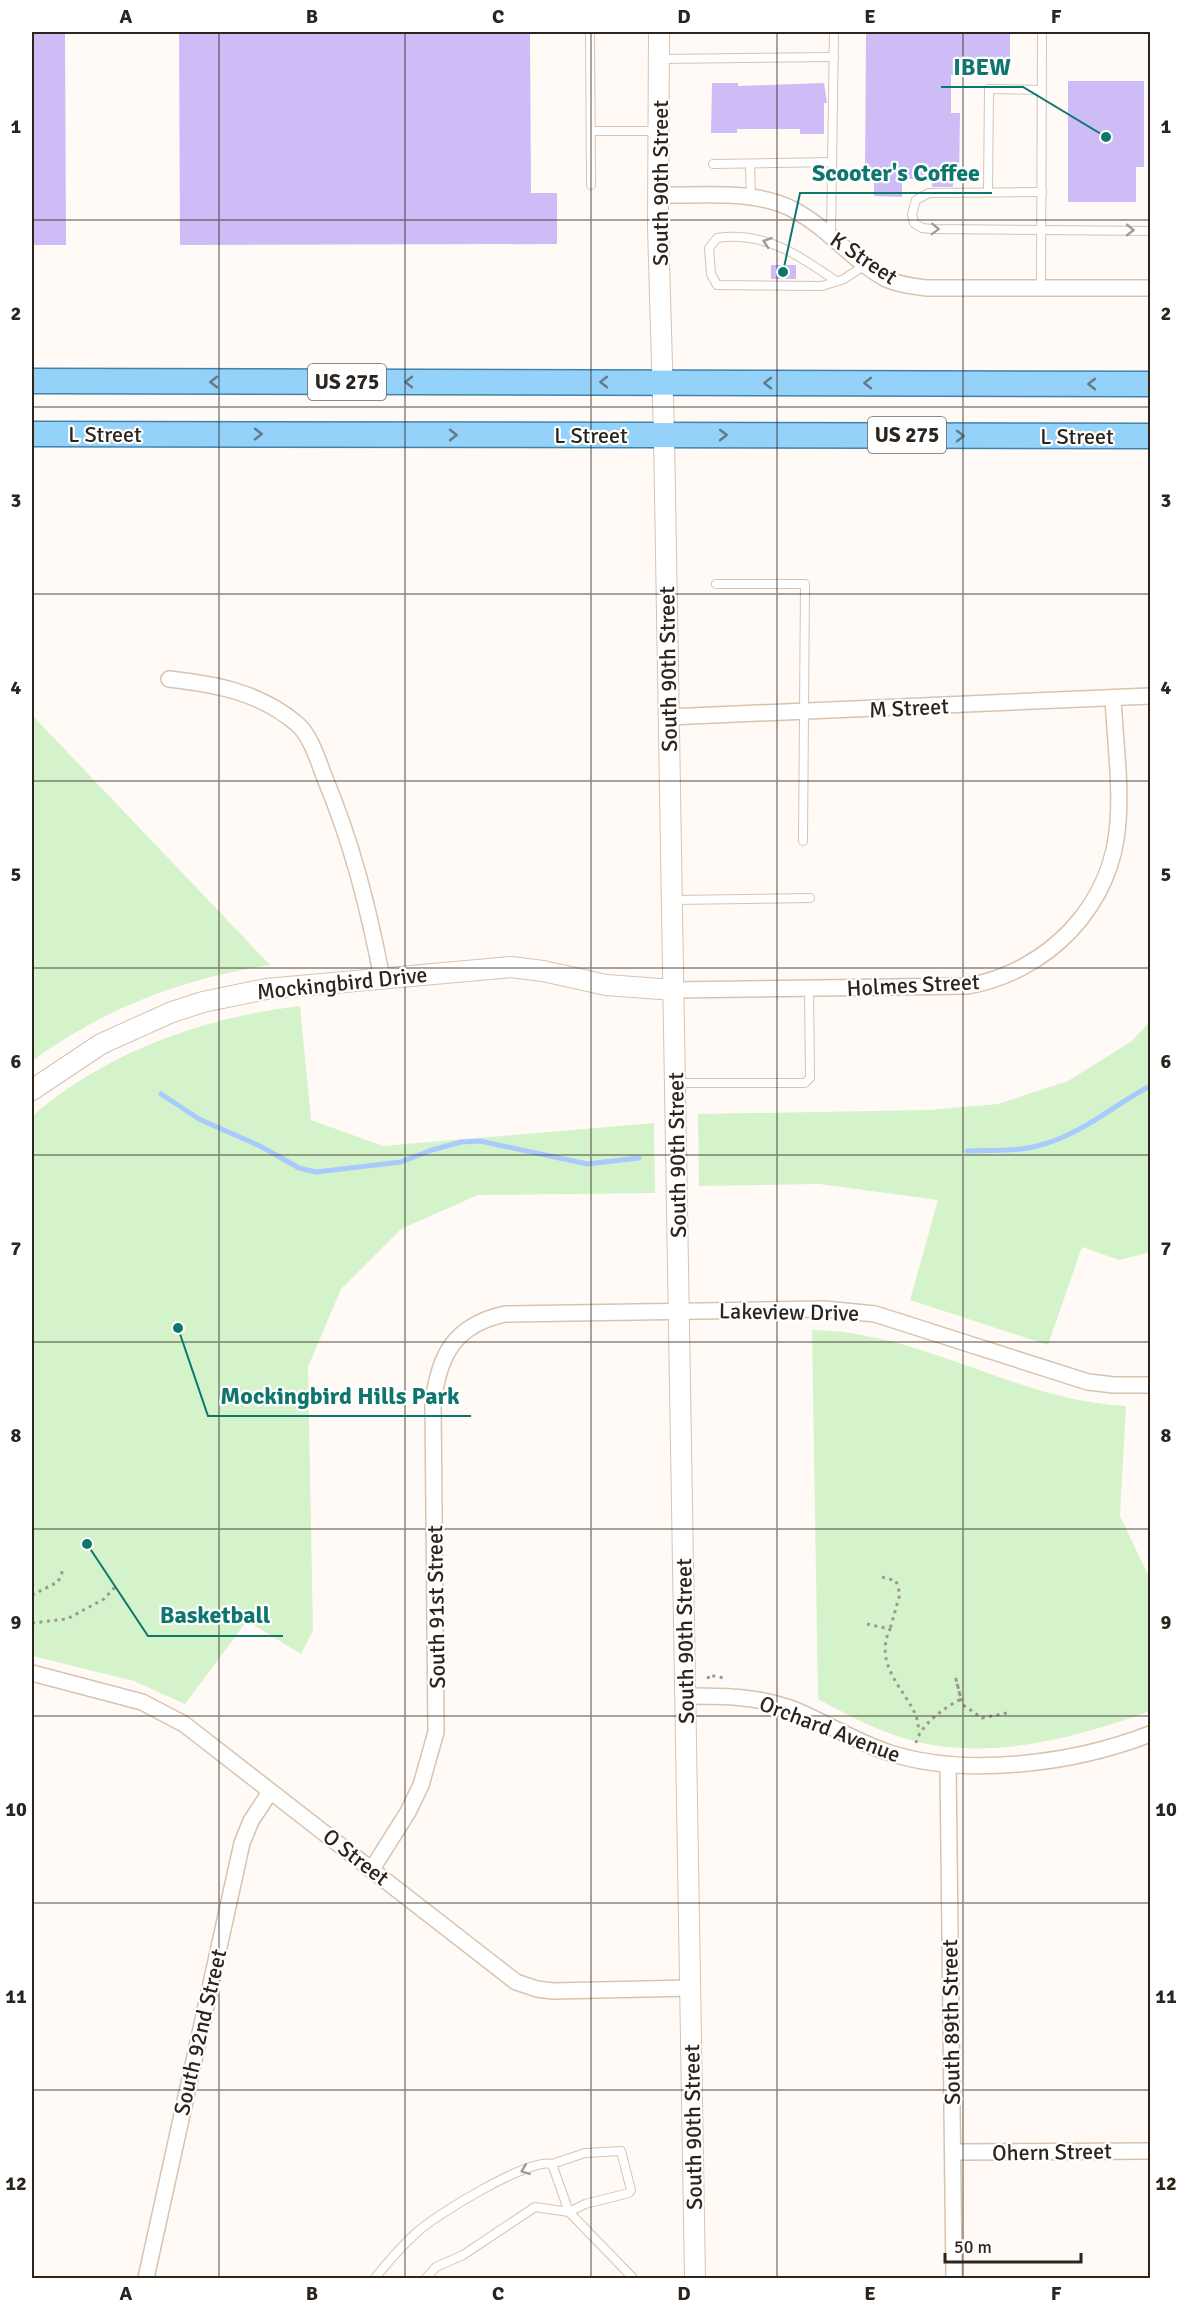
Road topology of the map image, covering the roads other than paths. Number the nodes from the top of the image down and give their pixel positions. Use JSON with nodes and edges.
{"nodes":[{"id":1,"x":590,"y":32,"type":"edge"},
{"id":2,"x":659,"y":32,"type":"edge"},
{"id":3,"x":834,"y":32,"type":"edge"},
{"id":4,"x":1042,"y":32,"type":"edge"},
{"id":5,"x":834,"y":57,"type":"junction"},
{"id":6,"x":659,"y":59,"type":"junction"},
{"id":7,"x":1042,"y":90,"type":"junction"},
{"id":8,"x":591,"y":131,"type":"junction"},
{"id":9,"x":660,"y":131,"type":"junction"},
{"id":10,"x":832,"y":162,"type":"junction"},
{"id":11,"x":713,"y":164,"type":"dead end"},
{"id":12,"x":750,"y":164,"type":"junction"},
{"id":13,"x":591,"y":185,"type":"dead end"},
{"id":14,"x":988,"y":192,"type":"junction"},
{"id":15,"x":1042,"y":192,"type":"junction"},
{"id":16,"x":658,"y":195,"type":"junction"},
{"id":17,"x":751,"y":198,"type":"junction"},
{"id":18,"x":1041,"y":230,"type":"junction"},
{"id":19,"x":1150,"y":231,"type":"edge"},
{"id":20,"x":831,"y":236,"type":"junction"},
{"id":21,"x":867,"y":264,"type":"junction"},
{"id":22,"x":836,"y":281,"type":"junction"},
{"id":23,"x":1041,"y":288,"type":"junction"},
{"id":24,"x":1150,"y":288,"type":"edge"},
{"id":25,"x":32,"y":381,"type":"edge"},
{"id":26,"x":663,"y":382,"type":"junction"},
{"id":27,"x":1150,"y":384,"type":"edge"},
{"id":28,"x":32,"y":434,"type":"edge"},
{"id":29,"x":664,"y":434,"type":"junction"},
{"id":30,"x":1150,"y":436,"type":"edge"},
{"id":31,"x":716,"y":584,"type":"dead end"},
{"id":32,"x":169,"y":679,"type":"dead end"},
{"id":33,"x":1150,"y":696,"type":"edge"},
{"id":34,"x":1113,"y":698,"type":"junction"},
{"id":35,"x":803,"y":713,"type":"junction"},
{"id":36,"x":668,"y":717,"type":"junction"},
{"id":37,"x":803,"y":841,"type":"dead end"},
{"id":38,"x":810,"y":898,"type":"dead end"},
{"id":39,"x":672,"y":900,"type":"junction"},
{"id":40,"x":382,"y":978,"type":"junction"},
{"id":41,"x":674,"y":990,"type":"junction"},
{"id":42,"x":809,"y":990,"type":"junction"},
{"id":43,"x":676,"y":1083,"type":"junction"},
{"id":44,"x":32,"y":1090,"type":"edge"},
{"id":45,"x":680,"y":1311,"type":"junction"},
{"id":46,"x":459,"y":1336,"type":"joint"},
{"id":47,"x":1150,"y":1385,"type":"edge"},
{"id":48,"x":32,"y":1673,"type":"edge"},
{"id":49,"x":686,"y":1696,"type":"junction"},
{"id":50,"x":1150,"y":1734,"type":"edge"},
{"id":51,"x":948,"y":1765,"type":"junction"},
{"id":52,"x":270,"y":1792,"type":"junction"},
{"id":53,"x":372,"y":1869,"type":"junction"},
{"id":54,"x":691,"y":1988,"type":"junction"},
{"id":55,"x":1150,"y":2151,"type":"edge"},
{"id":56,"x":953,"y":2152,"type":"junction"},
{"id":57,"x":552,"y":2164,"type":"junction"},
{"id":58,"x":569,"y":2212,"type":"junction"},
{"id":59,"x":146,"y":2278,"type":"edge"},
{"id":60,"x":375,"y":2278,"type":"edge"},
{"id":61,"x":426,"y":2278,"type":"edge"},
{"id":62,"x":633,"y":2278,"type":"edge"},
{"id":63,"x":695,"y":2278,"type":"edge"},
{"id":64,"x":954,"y":2278,"type":"edge"}],
"edges":[{"from":1,"to":8,"type":"lane"},
{"from":2,"to":6,"type":"street","name":"South 90th Street"},
{"from":3,"to":5,"type":"lane"},
{"from":4,"to":7,"type":"lane"},
{"from":5,"to":6,"type":"lane"},
{"from":5,"to":10,"type":"lane"},
{"from":6,"to":9,"type":"street","name":"South 90th Street"},
{"from":7,"to":14,"type":"lane"},
{"from":7,"to":15,"type":"lane"},
{"from":8,"to":9,"type":"lane"},
{"from":8,"to":13,"type":"lane"},
{"from":9,"to":16,"type":"street","name":"South 90th Street"},
{"from":10,"to":12,"type":"lane"},
{"from":10,"to":20,"type":"lane"},
{"from":11,"to":12,"type":"lane"},
{"from":12,"to":17,"type":"lane"},
{"from":14,"to":15,"type":"lane"},
{"from":14,"to":18,"type":"lane","one_way":true},
{"from":15,"to":18,"type":"lane"},
{"from":16,"to":17,"type":"street","name":"K Street"},
{"from":16,"to":26,"type":"street","name":"South 90th Street"},
{"from":17,"to":20,"type":"street","name":"K Street"},
{"from":18,"to":19,"type":"lane","one_way":true},
{"from":18,"to":23,"type":"lane"},
{"from":20,"to":21,"type":"street","name":"K Street"},
{"from":21,"to":22,"type":"lane"},
{"from":21,"to":23,"type":"street","name":"K Street"},
{"from":22,"to":22,"type":"lane","one_way":true},
{"from":23,"to":24,"type":"street","name":"K Street"},
{"from":26,"to":25,"type":"main road","number":"US 275","one_way":true},
{"from":27,"to":26,"type":"main road","number":"US 275","one_way":true},
{"from":26,"to":29,"type":"street","name":"South 90th Street"},
{"from":28,"to":29,"type":"main road","name":"L Street","number":"US 275","one_way":true},
{"from":29,"to":30,"type":"main road","name":"L Street","number":"US 275","one_way":true},
{"from":29,"to":36,"type":"street","name":"South 90th Street"},
{"from":31,"to":35,"type":"lane"},
{"from":32,"to":40,"type":"street"},
{"from":33,"to":34,"type":"street","name":"M Street"},
{"from":34,"to":35,"type":"street","name":"M Street"},
{"from":34,"to":42,"type":"street","name":"Holmes Street"},
{"from":35,"to":36,"type":"street","name":"M Street"},
{"from":35,"to":37,"type":"lane"},
{"from":36,"to":39,"type":"street","name":"South 90th Street"},
{"from":38,"to":39,"type":"lane"},
{"from":39,"to":41,"type":"street","name":"South 90th Street"},
{"from":40,"to":41,"type":"street","name":"Mockingbird Drive"},
{"from":40,"to":44,"type":"street","name":"Mockingbird Drive"},
{"from":41,"to":42,"type":"street","name":"Holmes Street"},
{"from":41,"to":43,"type":"street","name":"South 90th Street"},
{"from":42,"to":43,"type":"lane"},
{"from":43,"to":45,"type":"street","name":"South 90th Street"},
{"from":45,"to":46,"type":"street","name":"Lakeview Drive"},
{"from":45,"to":47,"type":"street","name":"Lakeview Drive"},
{"from":45,"to":49,"type":"street","name":"South 90th Street"},
{"from":46,"to":53,"type":"street","name":"South 91st Street"},
{"from":48,"to":52,"type":"street","name":"O Street"},
{"from":49,"to":51,"type":"street","name":"Orchard Avenue"},
{"from":49,"to":54,"type":"street","name":"South 90th Street"},
{"from":50,"to":51,"type":"street","name":"Orchard Avenue"},
{"from":51,"to":56,"type":"street","name":"South 89th Street"},
{"from":52,"to":53,"type":"street","name":"O Street"},
{"from":52,"to":59,"type":"street","name":"South 92nd Street"},
{"from":53,"to":54,"type":"street","name":"O Street"},
{"from":54,"to":63,"type":"street","name":"South 90th Street"},
{"from":55,"to":56,"type":"street","name":"Ohern Street"},
{"from":56,"to":64,"type":"street","name":"South 89th Street"},
{"from":57,"to":58,"type":"lane"},
{"from":57,"to":58,"type":"lane"},
{"from":57,"to":60,"type":"lane","one_way":true},
{"from":58,"to":61,"type":"lane"},
{"from":58,"to":62,"type":"lane"}]}
